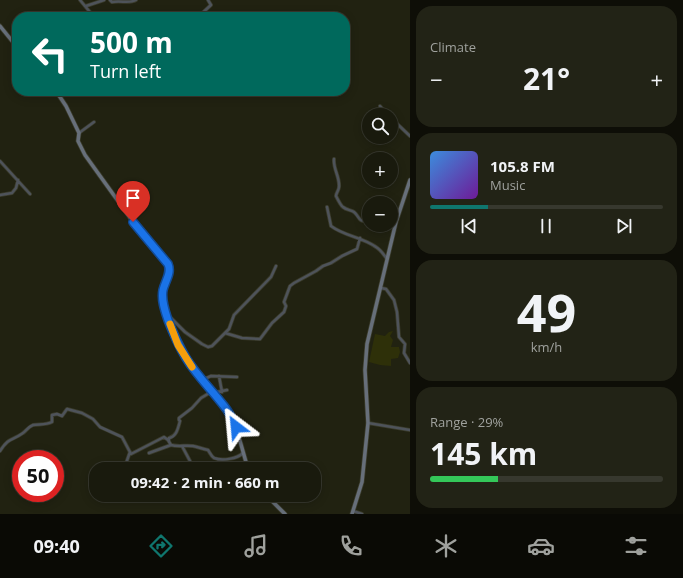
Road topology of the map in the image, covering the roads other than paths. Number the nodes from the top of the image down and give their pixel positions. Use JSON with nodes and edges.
{"nodes":[{"id":1,"x":80,"y":0,"type":"edge"},
{"id":2,"x":108,"y":0,"type":"edge"},
{"id":3,"x":136,"y":0,"type":"edge"},
{"id":4,"x":208,"y":0,"type":"edge"},
{"id":5,"x":102,"y":1,"type":"edge"},
{"id":6,"x":86,"y":6,"type":"junction"},
{"id":7,"x":90,"y":12,"type":"edge"},
{"id":8,"x":203,"y":12,"type":"edge"},
{"id":9,"x":0,"y":26,"type":"edge"},
{"id":10,"x":12,"y":41,"type":"edge"},
{"id":11,"x":60,"y":96,"type":"edge"},
{"id":12,"x":94,"y":122,"type":"dead end"},
{"id":13,"x":398,"y":125,"type":"edge"},
{"id":14,"x":79,"y":133,"type":"junction"},
{"id":15,"x":410,"y":136,"type":"edge"},
{"id":16,"x":334,"y":160,"type":"dead end"},
{"id":17,"x":0,"y":161,"type":"edge"},
{"id":18,"x":18,"y":180,"type":"junction"},
{"id":19,"x":410,"y":180,"type":"edge"},
{"id":20,"x":30,"y":194,"type":"dead end"},
{"id":21,"x":0,"y":195,"type":"edge"},
{"id":22,"x":327,"y":207,"type":"dead end"},
{"id":23,"x":398,"y":216,"type":"edge"},
{"id":24,"x":362,"y":220,"type":"edge"},
{"id":25,"x":394,"y":232,"type":"edge"},
{"id":26,"x":360,"y":238,"type":"junction"},
{"id":27,"x":387,"y":259,"type":"junction"},
{"id":28,"x":276,"y":266,"type":"dead end"},
{"id":29,"x":381,"y":288,"type":"junction"},
{"id":30,"x":168,"y":318,"type":"junction"},
{"id":31,"x":225,"y":333,"type":"junction"},
{"id":32,"x":410,"y":363,"type":"edge"},
{"id":33,"x":219,"y":376,"type":"junction"},
{"id":34,"x":237,"y":377,"type":"dead end"},
{"id":35,"x":202,"y":380,"type":"junction"},
{"id":36,"x":227,"y":390,"type":"dead end"},
{"id":37,"x":210,"y":391,"type":"junction"},
{"id":38,"x":222,"y":392,"type":"junction"},
{"id":39,"x":368,"y":423,"type":"junction"},
{"id":40,"x":410,"y":430,"type":"edge"},
{"id":41,"x":168,"y":440,"type":"junction"},
{"id":42,"x":171,"y":445,"type":"junction"},
{"id":43,"x":182,"y":446,"type":"junction"},
{"id":44,"x":0,"y":450,"type":"edge"},
{"id":45,"x":130,"y":452,"type":"junction"},
{"id":46,"x":149,"y":453,"type":"dead end"},
{"id":47,"x":243,"y":453,"type":"junction"},
{"id":48,"x":126,"y":462,"type":"edge"},
{"id":49,"x":190,"y":462,"type":"edge"},
{"id":50,"x":246,"y":462,"type":"edge"},
{"id":51,"x":273,"y":502,"type":"edge"},
{"id":52,"x":353,"y":513,"type":"edge"},
{"id":53,"x":285,"y":514,"type":"edge"},
{"id":54,"x":362,"y":514,"type":"edge"}],
"edges":[{"from":1,"to":6,"type":"street"},
{"from":2,"to":3,"type":"street"},
{"from":2,"to":5,"type":"street"},
{"from":4,"to":8,"type":"street"},
{"from":5,"to":6,"type":"street"},
{"from":6,"to":7,"type":"street"},
{"from":9,"to":10,"type":"main road"},
{"from":11,"to":14,"type":"main road"},
{"from":12,"to":14,"type":"street"},
{"from":13,"to":15,"type":"street"},
{"from":14,"to":30,"type":"main road"},
{"from":16,"to":24,"type":"street"},
{"from":17,"to":18,"type":"street"},
{"from":18,"to":20,"type":"street"},
{"from":18,"to":21,"type":"street"},
{"from":19,"to":23,"type":"main road"},
{"from":22,"to":26,"type":"street"},
{"from":25,"to":27,"type":"main road"},
{"from":26,"to":27,"type":"street"},
{"from":26,"to":31,"type":"street"},
{"from":27,"to":29,"type":"main road"},
{"from":28,"to":31,"type":"street"},
{"from":29,"to":32,"type":"street"},
{"from":29,"to":39,"type":"main road"},
{"from":30,"to":31,"type":"street"},
{"from":30,"to":35,"type":"main road"},
{"from":33,"to":34,"type":"street"},
{"from":33,"to":35,"type":"street"},
{"from":33,"to":38,"type":"street"},
{"from":35,"to":37,"type":"main road"},
{"from":36,"to":38,"type":"street"},
{"from":37,"to":38,"type":"street"},
{"from":37,"to":41,"type":"street"},
{"from":37,"to":47,"type":"main road"},
{"from":39,"to":40,"type":"street"},
{"from":39,"to":52,"type":"main road"},
{"from":41,"to":42,"type":"street"},
{"from":41,"to":45,"type":"street"},
{"from":42,"to":43,"type":"street"},
{"from":42,"to":46,"type":"street"},
{"from":43,"to":47,"type":"street"},
{"from":43,"to":49,"type":"street"},
{"from":44,"to":45,"type":"street"},
{"from":45,"to":48,"type":"street"},
{"from":47,"to":50,"type":"main road"},
{"from":51,"to":53,"type":"main road"},
{"from":52,"to":54,"type":"street"}]}
